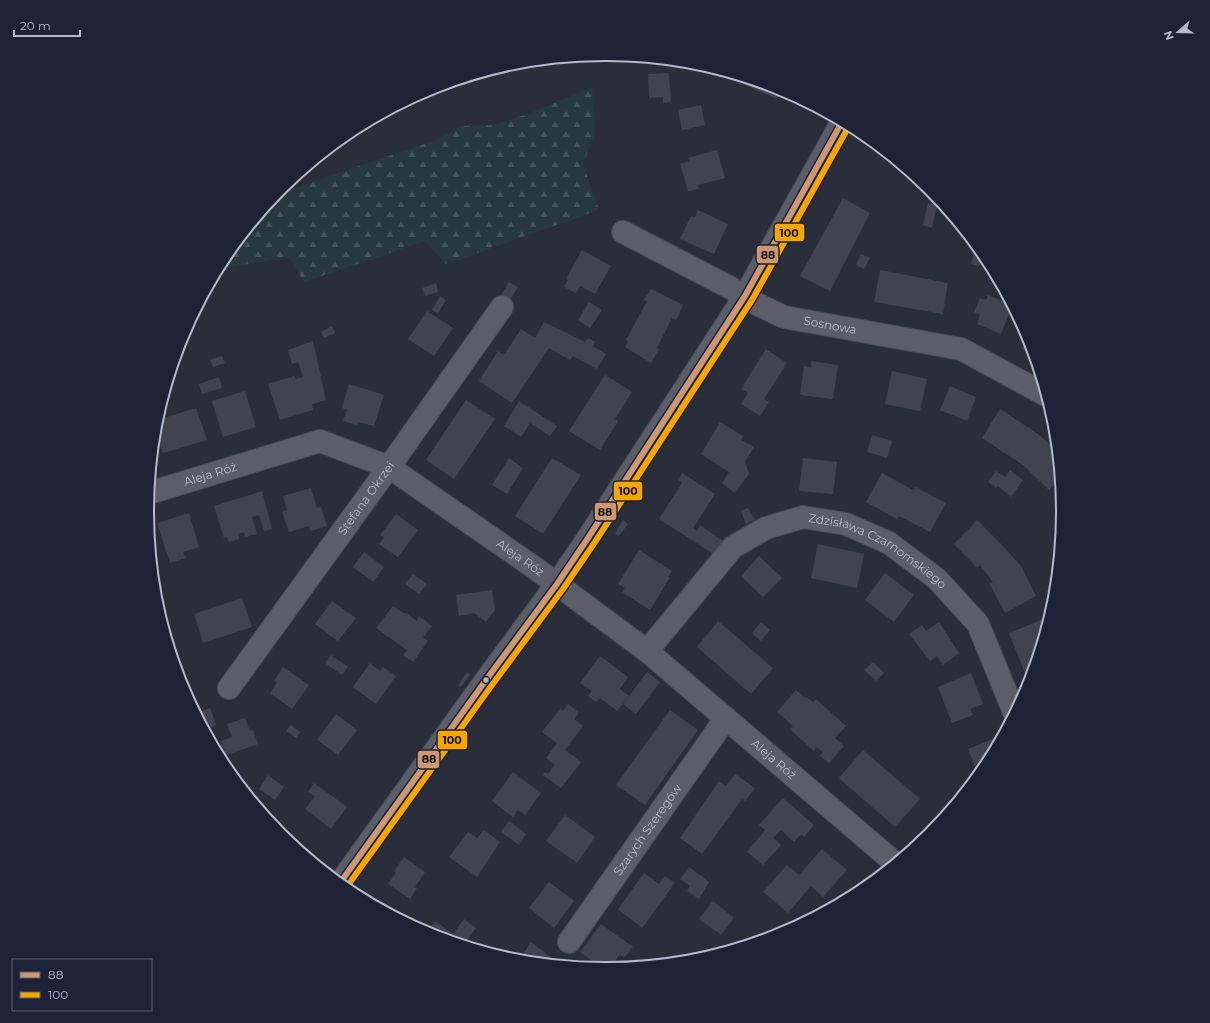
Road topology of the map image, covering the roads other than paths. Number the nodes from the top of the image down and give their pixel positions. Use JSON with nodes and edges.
{"nodes":[{"id":1,"x":839,"y":127,"type":"edge"},
{"id":2,"x":623,"y":232,"type":"dead end"},
{"id":3,"x":744,"y":296,"type":"junction"},
{"id":4,"x":502,"y":307,"type":"dead end"},
{"id":5,"x":1039,"y":392,"type":"edge"},
{"id":6,"x":389,"y":467,"type":"junction"},
{"id":7,"x":155,"y":491,"type":"edge"},
{"id":8,"x":557,"y":584,"type":"junction"},
{"id":9,"x":647,"y":651,"type":"junction"},
{"id":10,"x":229,"y":688,"type":"dead end"},
{"id":11,"x":1011,"y":706,"type":"edge"},
{"id":12,"x":726,"y":718,"type":"junction"},
{"id":13,"x":891,"y":859,"type":"edge"},
{"id":14,"x":344,"y":878,"type":"edge"},
{"id":15,"x":569,"y":942,"type":"dead end"}],
"edges":[{"from":1,"to":3,"type":"street"},
{"from":2,"to":3,"type":"street","name":"Sosnowa"},
{"from":3,"to":5,"type":"street","name":"Sosnowa"},
{"from":3,"to":8,"type":"street"},
{"from":4,"to":6,"type":"street","name":"Stefana Okrzei"},
{"from":6,"to":7,"type":"street","name":"Aleja Róż"},
{"from":6,"to":8,"type":"street","name":"Aleja Róż"},
{"from":6,"to":10,"type":"street","name":"Stefana Okrzei"},
{"from":8,"to":9,"type":"street","name":"Aleja Róż"},
{"from":8,"to":14,"type":"street"},
{"from":9,"to":11,"type":"street","name":"Zdzisława Czarnomskiego"},
{"from":9,"to":12,"type":"street","name":"Aleja Róż"},
{"from":12,"to":13,"type":"street","name":"Aleja Róż"},
{"from":12,"to":15,"type":"street","name":"Szarych Szeregów"}]}
